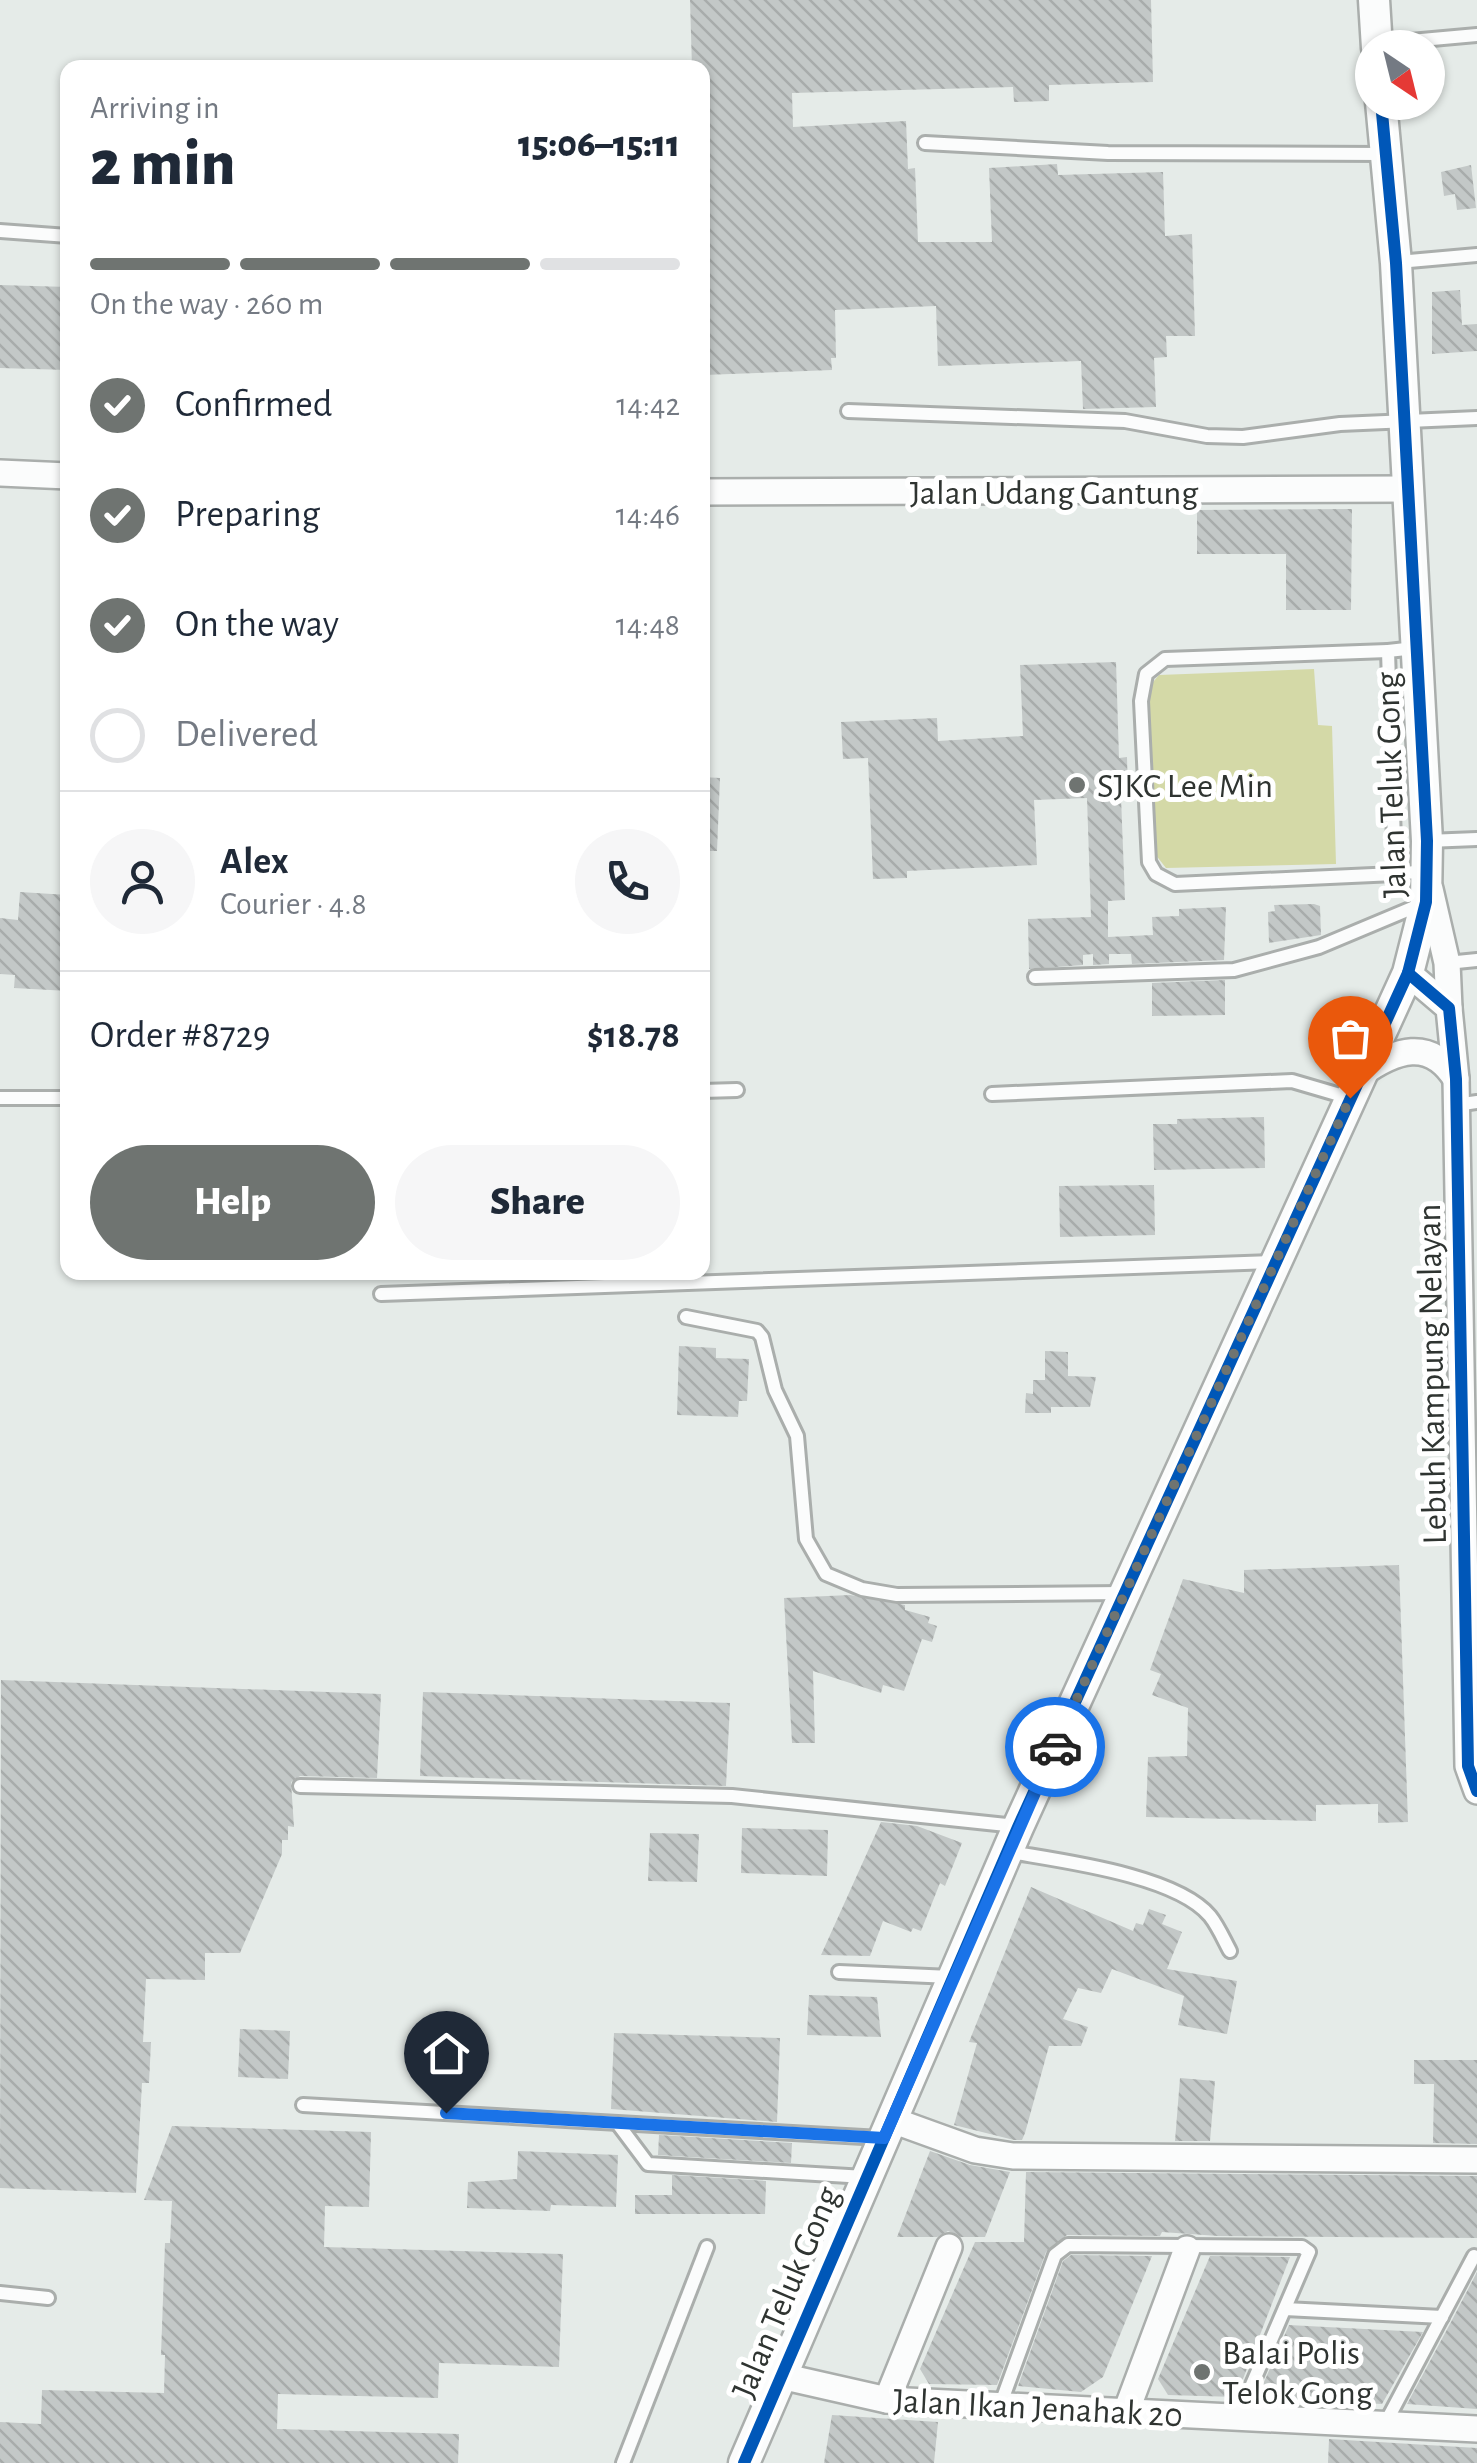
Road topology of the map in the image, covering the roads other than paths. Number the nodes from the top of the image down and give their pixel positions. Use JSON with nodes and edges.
{"nodes":[{"id":1,"x":1374,"y":0,"type":"edge"},
{"id":2,"x":1376,"y":30,"type":"edge"},
{"id":3,"x":1477,"y":34,"type":"edge"},
{"id":4,"x":1445,"y":38,"type":"edge"},
{"id":5,"x":1383,"y":120,"type":"edge"},
{"id":6,"x":925,"y":143,"type":"dead end"},
{"id":7,"x":1385,"y":154,"type":"junction"},
{"id":8,"x":0,"y":231,"type":"edge"},
{"id":9,"x":60,"y":235,"type":"edge"},
{"id":10,"x":1477,"y":256,"type":"edge"},
{"id":11,"x":1396,"y":263,"type":"junction"},
{"id":12,"x":848,"y":411,"type":"dead end"},
{"id":13,"x":1477,"y":418,"type":"edge"},
{"id":14,"x":1404,"y":419,"type":"junction"},
{"id":15,"x":0,"y":473,"type":"edge"},
{"id":16,"x":60,"y":476,"type":"edge"},
{"id":17,"x":1405,"y":489,"type":"junction"},
{"id":18,"x":710,"y":492,"type":"edge"},
{"id":19,"x":1401,"y":650,"type":"junction"},
{"id":20,"x":1477,"y":839,"type":"edge"},
{"id":21,"x":1427,"y":840,"type":"junction"},
{"id":22,"x":1395,"y":874,"type":"junction"},
{"id":23,"x":1426,"y":884,"type":"junction"},
{"id":24,"x":1477,"y":960,"type":"edge"},
{"id":25,"x":1448,"y":963,"type":"junction"},
{"id":26,"x":1408,"y":973,"type":"junction"},
{"id":27,"x":1035,"y":977,"type":"dead end"},
{"id":28,"x":1449,"y":1008,"type":"junction"},
{"id":29,"x":1456,"y":1079,"type":"junction"},
{"id":30,"x":1356,"y":1086,"type":"junction"},
{"id":31,"x":738,"y":1090,"type":"dead end"},
{"id":32,"x":710,"y":1091,"type":"edge"},
{"id":33,"x":992,"y":1094,"type":"dead end"},
{"id":34,"x":0,"y":1098,"type":"edge"},
{"id":35,"x":60,"y":1098,"type":"edge"},
{"id":36,"x":1466,"y":1104,"type":"edge"},
{"id":37,"x":1276,"y":1262,"type":"junction"},
{"id":38,"x":381,"y":1294,"type":"dead end"},
{"id":39,"x":686,"y":1317,"type":"dead end"},
{"id":40,"x":1469,"y":1354,"type":"edge"},
{"id":41,"x":1469,"y":1450,"type":"edge"},
{"id":42,"x":1125,"y":1593,"type":"junction"},
{"id":43,"x":300,"y":1786,"type":"dead end"},
{"id":44,"x":1477,"y":1791,"type":"edge"},
{"id":45,"x":1013,"y":1839,"type":"junction"},
{"id":46,"x":1230,"y":1950,"type":"dead end"},
{"id":47,"x":840,"y":1972,"type":"dead end"},
{"id":48,"x":953,"y":1977,"type":"junction"},
{"id":49,"x":303,"y":2105,"type":"dead end"},
{"id":50,"x":618,"y":2124,"type":"junction"},
{"id":51,"x":888,"y":2129,"type":"junction"},
{"id":52,"x":1477,"y":2160,"type":"edge"},
{"id":53,"x":867,"y":2177,"type":"junction"},
{"id":54,"x":707,"y":2247,"type":"dead end"},
{"id":55,"x":949,"y":2248,"type":"dead end"},
{"id":56,"x":1187,"y":2249,"type":"junction"},
{"id":57,"x":1474,"y":2256,"type":"dead end"},
{"id":58,"x":0,"y":2293,"type":"edge"},
{"id":59,"x":48,"y":2298,"type":"dead end"},
{"id":60,"x":1285,"y":2308,"type":"junction"},
{"id":61,"x":1442,"y":2317,"type":"junction"},
{"id":62,"x":781,"y":2376,"type":"junction"},
{"id":63,"x":887,"y":2400,"type":"junction"},
{"id":64,"x":1000,"y":2406,"type":"junction"},
{"id":65,"x":1126,"y":2412,"type":"junction"},
{"id":66,"x":1238,"y":2417,"type":"junction"},
{"id":67,"x":1385,"y":2424,"type":"junction"},
{"id":68,"x":1477,"y":2429,"type":"edge"},
{"id":69,"x":623,"y":2463,"type":"edge"},
{"id":70,"x":746,"y":2463,"type":"edge"}],
"edges":[{"from":1,"to":2,"type":"street"},
{"from":3,"to":4,"type":"lane"},
{"from":5,"to":7,"type":"street","name":"Jalan Teluk Gong"},
{"from":6,"to":7,"type":"lane"},
{"from":7,"to":11,"type":"street","name":"Jalan Teluk Gong"},
{"from":8,"to":9,"type":"lane"},
{"from":10,"to":11,"type":"lane"},
{"from":11,"to":14,"type":"street","name":"Jalan Teluk Gong"},
{"from":12,"to":14,"type":"lane"},
{"from":13,"to":14,"type":"lane"},
{"from":14,"to":17,"type":"street","name":"Jalan Teluk Gong"},
{"from":15,"to":16,"type":"street"},
{"from":17,"to":18,"type":"street","name":"Jalan Udang Gantung"},
{"from":17,"to":19,"type":"street","name":"Jalan Teluk Gong"},
{"from":19,"to":21,"type":"street","name":"Jalan Teluk Gong"},
{"from":19,"to":22,"type":"lane"},
{"from":19,"to":22,"type":"lane"},
{"from":20,"to":21,"type":"lane"},
{"from":21,"to":23,"type":"street","name":"Jalan Teluk Gong"},
{"from":22,"to":23,"type":"lane"},
{"from":23,"to":25,"type":"street","name":"Lebuh Kampung Nelayan"},
{"from":23,"to":26,"type":"street","name":"Jalan Teluk Gong"},
{"from":23,"to":27,"type":"lane"},
{"from":24,"to":25,"type":"lane"},
{"from":25,"to":28,"type":"street","name":"Lebuh Kampung Nelayan"},
{"from":26,"to":28,"type":"street"},
{"from":26,"to":30,"type":"street","name":"Jalan Teluk Gong"},
{"from":28,"to":29,"type":"street","name":"Lebuh Kampung Nelayan"},
{"from":29,"to":30,"type":"street"},
{"from":29,"to":36,"type":"street","name":"Lebuh Kampung Nelayan"},
{"from":30,"to":33,"type":"lane"},
{"from":30,"to":37,"type":"street","name":"Jalan Teluk Gong"},
{"from":31,"to":32,"type":"lane"},
{"from":34,"to":35,"type":"lane"},
{"from":36,"to":40,"type":"street","name":"Lebuh Kampung Nelayan"},
{"from":37,"to":38,"type":"lane"},
{"from":37,"to":42,"type":"street","name":"Jalan Teluk Gong"},
{"from":39,"to":42,"type":"lane"},
{"from":40,"to":41,"type":"street","name":"Lebuh Kampung Nelayan"},
{"from":41,"to":44,"type":"street","name":"Lebuh Kampung Nelayan"},
{"from":42,"to":45,"type":"street","name":"Jalan Teluk Gong"},
{"from":43,"to":45,"type":"lane"},
{"from":45,"to":46,"type":"lane"},
{"from":45,"to":48,"type":"street","name":"Jalan Teluk Gong"},
{"from":47,"to":48,"type":"lane"},
{"from":48,"to":51,"type":"street","name":"Jalan Teluk Gong"},
{"from":49,"to":50,"type":"lane"},
{"from":50,"to":51,"type":"lane"},
{"from":50,"to":53,"type":"lane"},
{"from":51,"to":52,"type":"street"},
{"from":51,"to":53,"type":"street","name":"Jalan Teluk Gong"},
{"from":53,"to":62,"type":"street","name":"Jalan Teluk Gong"},
{"from":54,"to":69,"type":"lane"},
{"from":55,"to":63,"type":"street"},
{"from":56,"to":60,"type":"lane"},
{"from":56,"to":64,"type":"lane"},
{"from":56,"to":65,"type":"street"},
{"from":57,"to":61,"type":"lane"},
{"from":58,"to":59,"type":"lane"},
{"from":60,"to":61,"type":"lane"},
{"from":60,"to":66,"type":"lane"},
{"from":61,"to":67,"type":"lane"},
{"from":62,"to":63,"type":"street","name":"Jalan Ikan Jenahak 20"},
{"from":62,"to":70,"type":"street","name":"Jalan Teluk Gong"},
{"from":63,"to":64,"type":"street","name":"Jalan Ikan Jenahak 20"},
{"from":64,"to":65,"type":"street","name":"Jalan Ikan Jenahak 20"},
{"from":65,"to":66,"type":"street","name":"Jalan Ikan Jenahak 20"},
{"from":66,"to":67,"type":"street","name":"Jalan Ikan Jenahak 20"},
{"from":67,"to":68,"type":"street","name":"Jalan Ikan Jenahak 20"}]}
